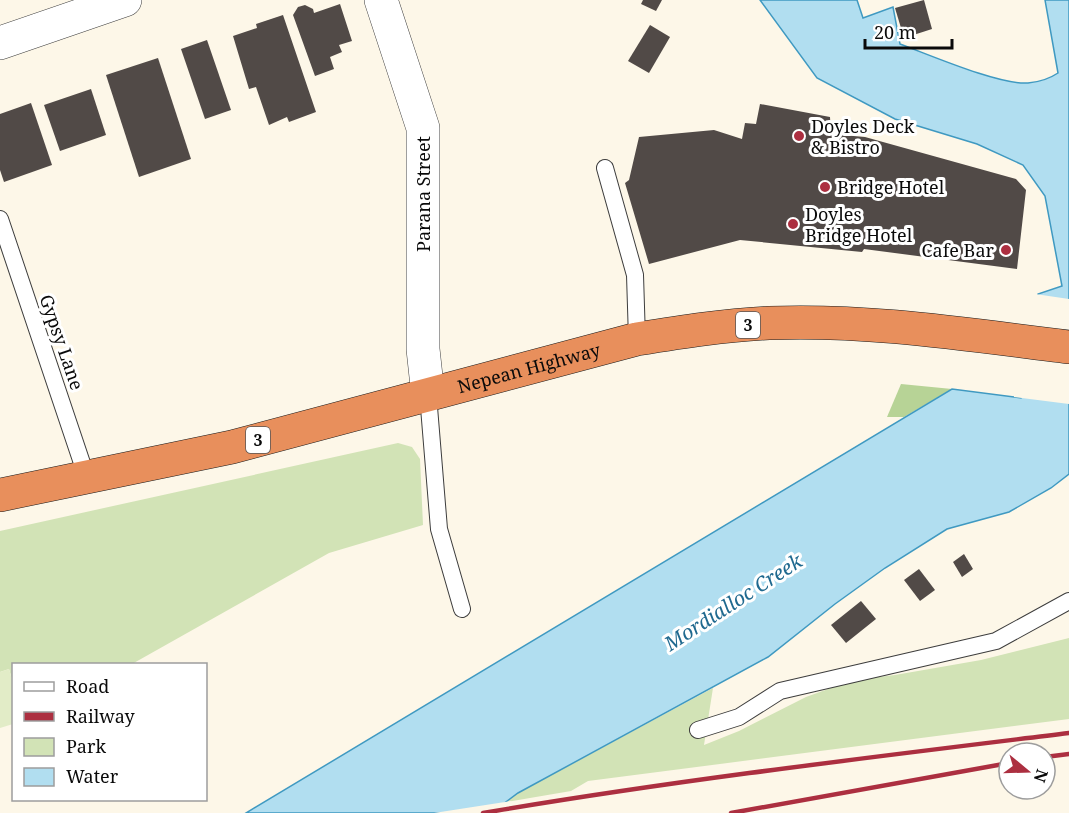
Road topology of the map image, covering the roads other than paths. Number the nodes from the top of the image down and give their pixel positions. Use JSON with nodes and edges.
{"nodes":[{"id":1,"x":125,"y":0,"type":"edge"},
{"id":2,"x":381,"y":0,"type":"edge"},
{"id":3,"x":0,"y":43,"type":"edge"},
{"id":4,"x":605,"y":168,"type":"dead end"},
{"id":5,"x":0,"y":219,"type":"edge"},
{"id":6,"x":637,"y":339,"type":"junction"},
{"id":7,"x":1069,"y":347,"type":"edge"},
{"id":8,"x":428,"y":395,"type":"junction"},
{"id":9,"x":87,"y":478,"type":"junction"},
{"id":10,"x":0,"y":495,"type":"edge"},
{"id":11,"x":1069,"y":601,"type":"edge"},
{"id":12,"x":462,"y":609,"type":"dead end"},
{"id":13,"x":698,"y":730,"type":"dead end"}],
"edges":[{"from":1,"to":3,"type":"street"},
{"from":2,"to":8,"type":"street","name":"Parana Street"},
{"from":4,"to":6,"type":"lane"},
{"from":5,"to":9,"type":"lane","name":"Gypsy Lane"},
{"from":6,"to":7,"type":"highway","name":"Nepean Highway","number":"3"},
{"from":6,"to":8,"type":"highway","name":"Nepean Highway","number":"3"},
{"from":8,"to":9,"type":"highway","name":"Nepean Highway","number":"3"},
{"from":8,"to":12,"type":"lane"},
{"from":9,"to":10,"type":"highway","name":"Nepean Highway","number":"3"},
{"from":11,"to":13,"type":"lane"}]}
